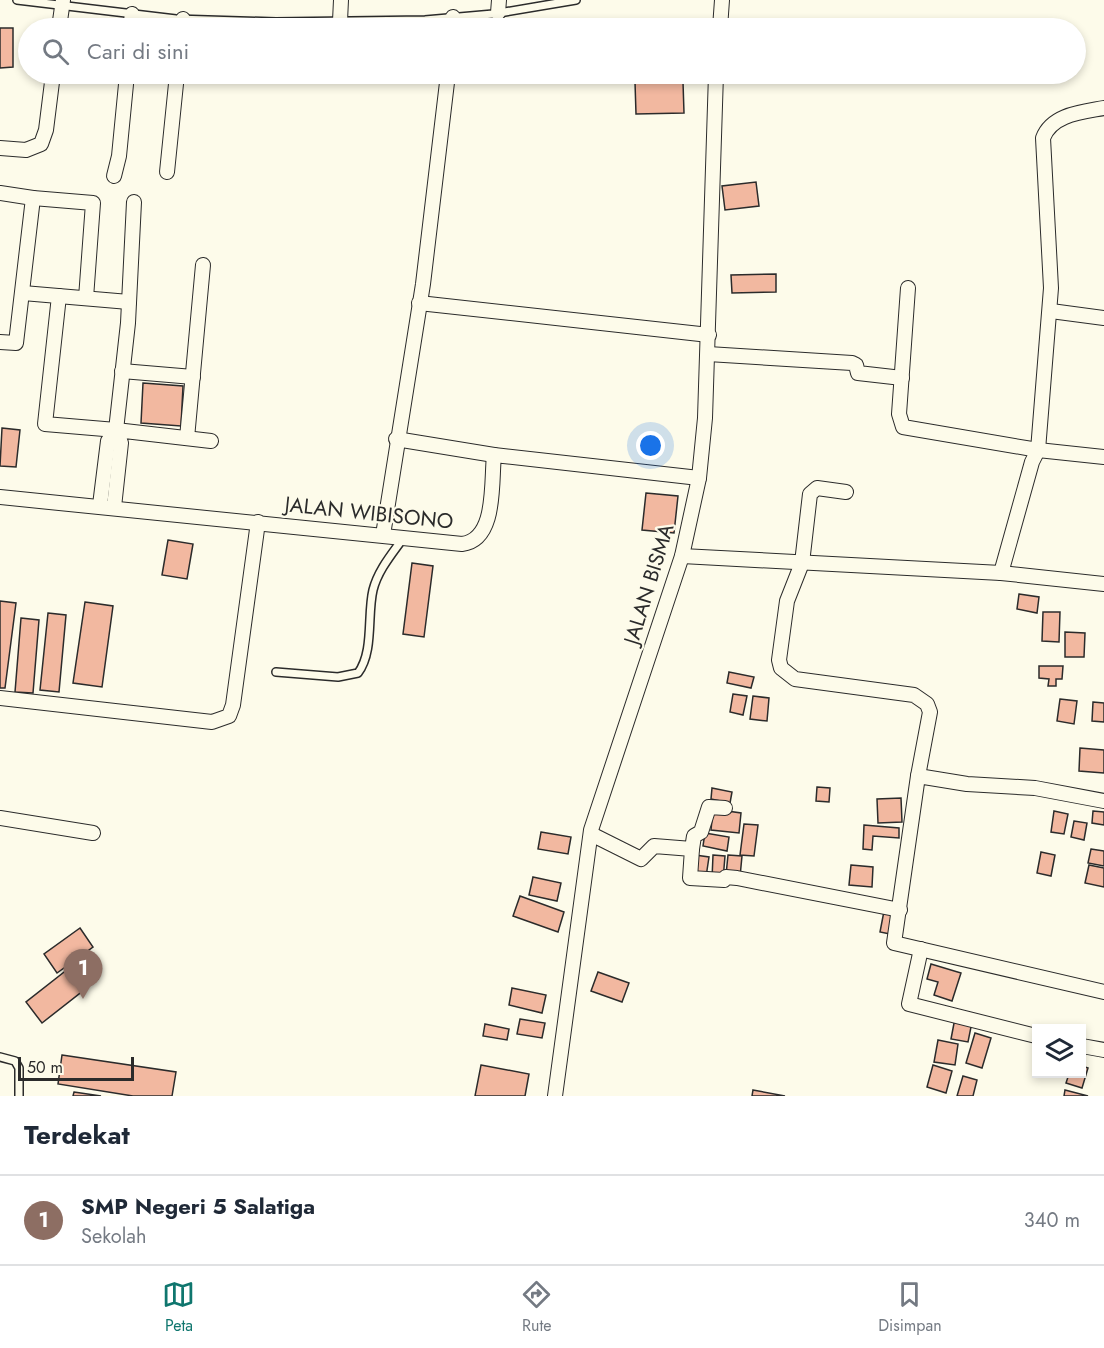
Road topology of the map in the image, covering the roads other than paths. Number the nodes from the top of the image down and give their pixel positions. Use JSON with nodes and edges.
{"nodes":[{"id":1,"x":16,"y":0,"type":"edge"},
{"id":2,"x":341,"y":0,"type":"edge"},
{"id":3,"x":576,"y":0,"type":"edge"},
{"id":4,"x":722,"y":0,"type":"edge"},
{"id":5,"x":63,"y":3,"type":"edge"},
{"id":6,"x":499,"y":6,"type":"edge"},
{"id":7,"x":61,"y":18,"type":"edge"},
{"id":8,"x":120,"y":18,"type":"edge"},
{"id":9,"x":340,"y":18,"type":"edge"},
{"id":10,"x":466,"y":18,"type":"edge"},
{"id":11,"x":721,"y":18,"type":"edge"},
{"id":12,"x":52,"y":84,"type":"edge"},
{"id":13,"x":126,"y":84,"type":"edge"},
{"id":14,"x":176,"y":84,"type":"edge"},
{"id":15,"x":447,"y":84,"type":"edge"},
{"id":16,"x":716,"y":84,"type":"edge"},
{"id":17,"x":1104,"y":108,"type":"edge"},
{"id":18,"x":0,"y":148,"type":"edge"},
{"id":19,"x":167,"y":172,"type":"dead end"},
{"id":20,"x":114,"y":176,"type":"dead end"},
{"id":21,"x":0,"y":193,"type":"edge"},
{"id":22,"x":33,"y":198,"type":"junction"},
{"id":23,"x":134,"y":202,"type":"dead end"},
{"id":24,"x":203,"y":265,"type":"dead end"},
{"id":25,"x":908,"y":288,"type":"dead end"},
{"id":26,"x":23,"y":293,"type":"junction"},
{"id":27,"x":59,"y":296,"type":"junction"},
{"id":28,"x":86,"y":298,"type":"junction"},
{"id":29,"x":129,"y":302,"type":"junction"},
{"id":30,"x":419,"y":303,"type":"junction"},
{"id":31,"x":1051,"y":311,"type":"junction"},
{"id":32,"x":1104,"y":318,"type":"edge"},
{"id":33,"x":709,"y":335,"type":"junction"},
{"id":34,"x":0,"y":342,"type":"edge"},
{"id":35,"x":708,"y":354,"type":"junction"},
{"id":36,"x":122,"y":371,"type":"junction"},
{"id":37,"x":193,"y":377,"type":"junction"},
{"id":38,"x":902,"y":378,"type":"junction"},
{"id":39,"x":116,"y":430,"type":"junction"},
{"id":40,"x":187,"y":438,"type":"junction"},
{"id":41,"x":396,"y":439,"type":"junction"},
{"id":42,"x":211,"y":441,"type":"dead end"},
{"id":43,"x":1038,"y":450,"type":"junction"},
{"id":44,"x":494,"y":456,"type":"junction"},
{"id":45,"x":1104,"y":458,"type":"edge"},
{"id":46,"x":699,"y":478,"type":"junction"},
{"id":47,"x":846,"y":492,"type":"dead end"},
{"id":48,"x":0,"y":497,"type":"edge"},
{"id":49,"x":107,"y":506,"type":"junction"},
{"id":50,"x":258,"y":522,"type":"junction"},
{"id":51,"x":383,"y":535,"type":"junction"},
{"id":52,"x":404,"y":537,"type":"junction"},
{"id":53,"x":682,"y":556,"type":"junction"},
{"id":54,"x":802,"y":563,"type":"junction"},
{"id":55,"x":1001,"y":573,"type":"junction"},
{"id":56,"x":1104,"y":584,"type":"edge"},
{"id":57,"x":276,"y":672,"type":"dead end"},
{"id":58,"x":0,"y":698,"type":"edge"},
{"id":59,"x":918,"y":776,"type":"junction"},
{"id":60,"x":1104,"y":801,"type":"edge"},
{"id":61,"x":725,"y":808,"type":"dead end"},
{"id":62,"x":0,"y":818,"type":"edge"},
{"id":63,"x":93,"y":833,"type":"dead end"},
{"id":64,"x":591,"y":834,"type":"junction"},
{"id":65,"x":692,"y":849,"type":"junction"},
{"id":66,"x":900,"y":910,"type":"junction"},
{"id":67,"x":921,"y":950,"type":"junction"},
{"id":68,"x":1104,"y":992,"type":"edge"},
{"id":69,"x":1032,"y":1035,"type":"edge"},
{"id":70,"x":1086,"y":1047,"type":"edge"},
{"id":71,"x":1104,"y":1050,"type":"edge"},
{"id":72,"x":0,"y":1057,"type":"edge"},
{"id":73,"x":19,"y":1096,"type":"edge"},
{"id":74,"x":555,"y":1096,"type":"edge"}],
"edges":[{"from":1,"to":5,"type":"lane"},
{"from":2,"to":9,"type":"street"},
{"from":3,"to":6,"type":"lane"},
{"from":4,"to":11,"type":"street"},
{"from":5,"to":7,"type":"street"},
{"from":5,"to":8,"type":"lane"},
{"from":6,"to":10,"type":"lane"},
{"from":12,"to":18,"type":"street"},
{"from":13,"to":20,"type":"street"},
{"from":14,"to":19,"type":"street"},
{"from":15,"to":30,"type":"street"},
{"from":16,"to":33,"type":"street","name":"JALAN BISMA"},
{"from":17,"to":31,"type":"street"},
{"from":21,"to":22,"type":"street"},
{"from":22,"to":26,"type":"street"},
{"from":22,"to":28,"type":"street"},
{"from":23,"to":29,"type":"street"},
{"from":24,"to":37,"type":"street"},
{"from":25,"to":38,"type":"street"},
{"from":26,"to":27,"type":"street"},
{"from":26,"to":34,"type":"street"},
{"from":27,"to":28,"type":"street"},
{"from":27,"to":39,"type":"street"},
{"from":28,"to":29,"type":"street"},
{"from":29,"to":36,"type":"street"},
{"from":30,"to":33,"type":"street"},
{"from":30,"to":41,"type":"street"},
{"from":31,"to":32,"type":"street"},
{"from":31,"to":43,"type":"street"},
{"from":33,"to":35,"type":"street","name":"JALAN BISMA"},
{"from":35,"to":38,"type":"street"},
{"from":35,"to":46,"type":"street","name":"JALAN BISMA"},
{"from":36,"to":37,"type":"street"},
{"from":36,"to":39,"type":"street"},
{"from":37,"to":40,"type":"street"},
{"from":38,"to":43,"type":"street"},
{"from":39,"to":40,"type":"street"},
{"from":39,"to":49,"type":"street"},
{"from":40,"to":42,"type":"street"},
{"from":41,"to":44,"type":"street"},
{"from":41,"to":51,"type":"street"},
{"from":43,"to":45,"type":"street"},
{"from":43,"to":55,"type":"street"},
{"from":44,"to":46,"type":"street"},
{"from":44,"to":52,"type":"street","name":"JALAN WIBISONO"},
{"from":46,"to":53,"type":"street","name":"JALAN BISMA"},
{"from":47,"to":54,"type":"street"},
{"from":48,"to":49,"type":"street","name":"JALAN WIBISONO"},
{"from":49,"to":50,"type":"street","name":"JALAN WIBISONO"},
{"from":50,"to":51,"type":"street","name":"JALAN WIBISONO"},
{"from":50,"to":58,"type":"street"},
{"from":51,"to":52,"type":"street","name":"JALAN WIBISONO"},
{"from":52,"to":57,"type":"lane"},
{"from":53,"to":54,"type":"street"},
{"from":53,"to":64,"type":"street","name":"JALAN BISMA"},
{"from":54,"to":55,"type":"street"},
{"from":54,"to":59,"type":"street"},
{"from":55,"to":56,"type":"street"},
{"from":59,"to":60,"type":"street"},
{"from":59,"to":66,"type":"street"},
{"from":61,"to":65,"type":"street"},
{"from":62,"to":63,"type":"street"},
{"from":64,"to":65,"type":"street"},
{"from":64,"to":74,"type":"street","name":"JALAN BISMA"},
{"from":65,"to":66,"type":"street"},
{"from":66,"to":67,"type":"street"},
{"from":67,"to":68,"type":"street"},
{"from":67,"to":69,"type":"street"},
{"from":70,"to":71,"type":"street"},
{"from":72,"to":73,"type":"lane"}]}
